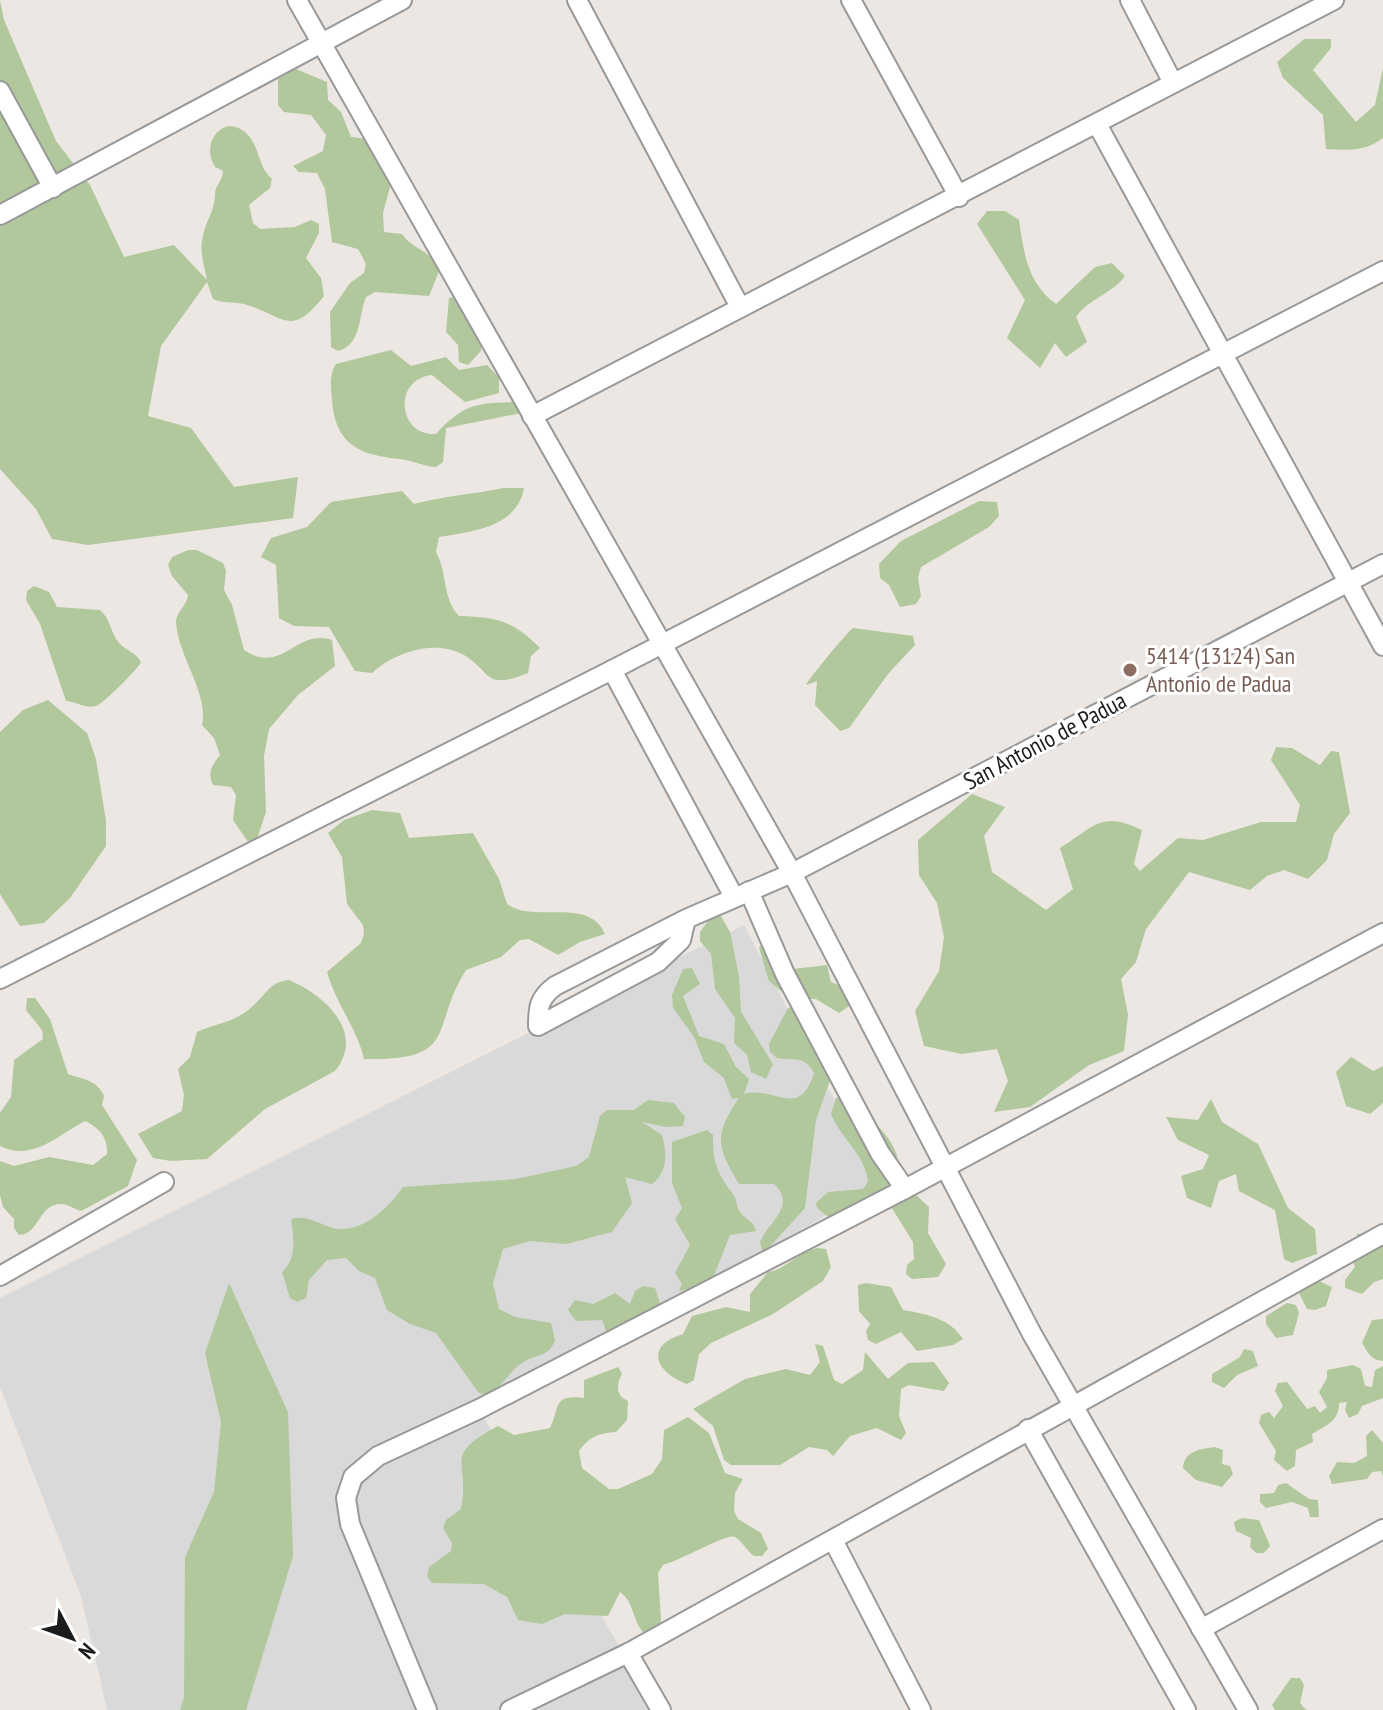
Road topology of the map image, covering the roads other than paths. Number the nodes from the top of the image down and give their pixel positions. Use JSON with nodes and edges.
{"nodes":[{"id":1,"x":297,"y":0,"type":"edge"},
{"id":2,"x":402,"y":0,"type":"edge"},
{"id":3,"x":577,"y":0,"type":"edge"},
{"id":4,"x":851,"y":0,"type":"edge"},
{"id":5,"x":1130,"y":0,"type":"edge"},
{"id":6,"x":1334,"y":0,"type":"edge"},
{"id":7,"x":321,"y":45,"type":"junction"},
{"id":8,"x":1173,"y":83,"type":"junction"},
{"id":9,"x":0,"y":91,"type":"edge"},
{"id":10,"x":1097,"y":124,"type":"junction"},
{"id":11,"x":53,"y":188,"type":"junction"},
{"id":12,"x":959,"y":197,"type":"junction"},
{"id":13,"x":0,"y":215,"type":"edge"},
{"id":14,"x":1383,"y":271,"type":"edge"},
{"id":15,"x":740,"y":307,"type":"junction"},
{"id":16,"x":1222,"y":356,"type":"junction"},
{"id":17,"x":532,"y":416,"type":"junction"},
{"id":18,"x":1383,"y":564,"type":"edge"},
{"id":19,"x":1349,"y":582,"type":"junction"},
{"id":20,"x":660,"y":644,"type":"junction"},
{"id":21,"x":1383,"y":646,"type":"edge"},
{"id":22,"x":612,"y":670,"type":"junction"},
{"id":23,"x":792,"y":873,"type":"junction"},
{"id":24,"x":742,"y":894,"type":"junction"},
{"id":25,"x":686,"y":919,"type":"junction"},
{"id":26,"x":1383,"y":933,"type":"edge"},
{"id":27,"x":0,"y":979,"type":"edge"},
{"id":28,"x":943,"y":1169,"type":"junction"},
{"id":29,"x":164,"y":1182,"type":"dead end"},
{"id":30,"x":905,"y":1189,"type":"junction"},
{"id":31,"x":1383,"y":1234,"type":"edge"},
{"id":32,"x":0,"y":1276,"type":"edge"},
{"id":33,"x":1073,"y":1405,"type":"junction"},
{"id":34,"x":1028,"y":1429,"type":"junction"},
{"id":35,"x":1383,"y":1529,"type":"edge"},
{"id":36,"x":833,"y":1540,"type":"junction"},
{"id":37,"x":1201,"y":1629,"type":"junction"},
{"id":38,"x":628,"y":1653,"type":"junction"},
{"id":39,"x":427,"y":1710,"type":"edge"},
{"id":40,"x":510,"y":1710,"type":"edge"},
{"id":41,"x":661,"y":1710,"type":"edge"},
{"id":42,"x":921,"y":1710,"type":"edge"},
{"id":43,"x":1186,"y":1710,"type":"edge"},
{"id":44,"x":1248,"y":1710,"type":"edge"}],
"edges":[{"from":1,"to":7,"type":"street"},
{"from":2,"to":7,"type":"street"},
{"from":3,"to":15,"type":"street"},
{"from":4,"to":12,"type":"street"},
{"from":5,"to":8,"type":"street"},
{"from":6,"to":8,"type":"street"},
{"from":7,"to":11,"type":"street"},
{"from":7,"to":17,"type":"street"},
{"from":8,"to":10,"type":"street"},
{"from":9,"to":11,"type":"street"},
{"from":10,"to":12,"type":"street"},
{"from":10,"to":16,"type":"street"},
{"from":11,"to":13,"type":"street"},
{"from":12,"to":15,"type":"street"},
{"from":14,"to":16,"type":"street"},
{"from":15,"to":17,"type":"street"},
{"from":16,"to":19,"type":"street"},
{"from":16,"to":20,"type":"street"},
{"from":17,"to":20,"type":"street"},
{"from":18,"to":19,"type":"street","name":"San Antonio de Padua"},
{"from":19,"to":21,"type":"street"},
{"from":19,"to":23,"type":"street","name":"San Antonio de Padua"},
{"from":20,"to":22,"type":"street"},
{"from":20,"to":23,"type":"street"},
{"from":22,"to":24,"type":"street"},
{"from":22,"to":27,"type":"street"},
{"from":23,"to":24,"type":"street","name":"San Antonio de Padua"},
{"from":23,"to":28,"type":"street"},
{"from":24,"to":25,"type":"street","name":"San Antonio de Padua"},
{"from":24,"to":30,"type":"street"},
{"from":25,"to":25,"type":"street","name":"San Antonio de Padua"},
{"from":26,"to":28,"type":"street"},
{"from":28,"to":30,"type":"street"},
{"from":28,"to":33,"type":"street"},
{"from":29,"to":32,"type":"street"},
{"from":30,"to":39,"type":"street"},
{"from":31,"to":33,"type":"street"},
{"from":33,"to":34,"type":"street"},
{"from":33,"to":37,"type":"street"},
{"from":34,"to":36,"type":"street"},
{"from":34,"to":43,"type":"street"},
{"from":35,"to":37,"type":"street"},
{"from":36,"to":38,"type":"street"},
{"from":36,"to":42,"type":"street"},
{"from":37,"to":44,"type":"street"},
{"from":38,"to":40,"type":"street"},
{"from":38,"to":41,"type":"street"}]}
